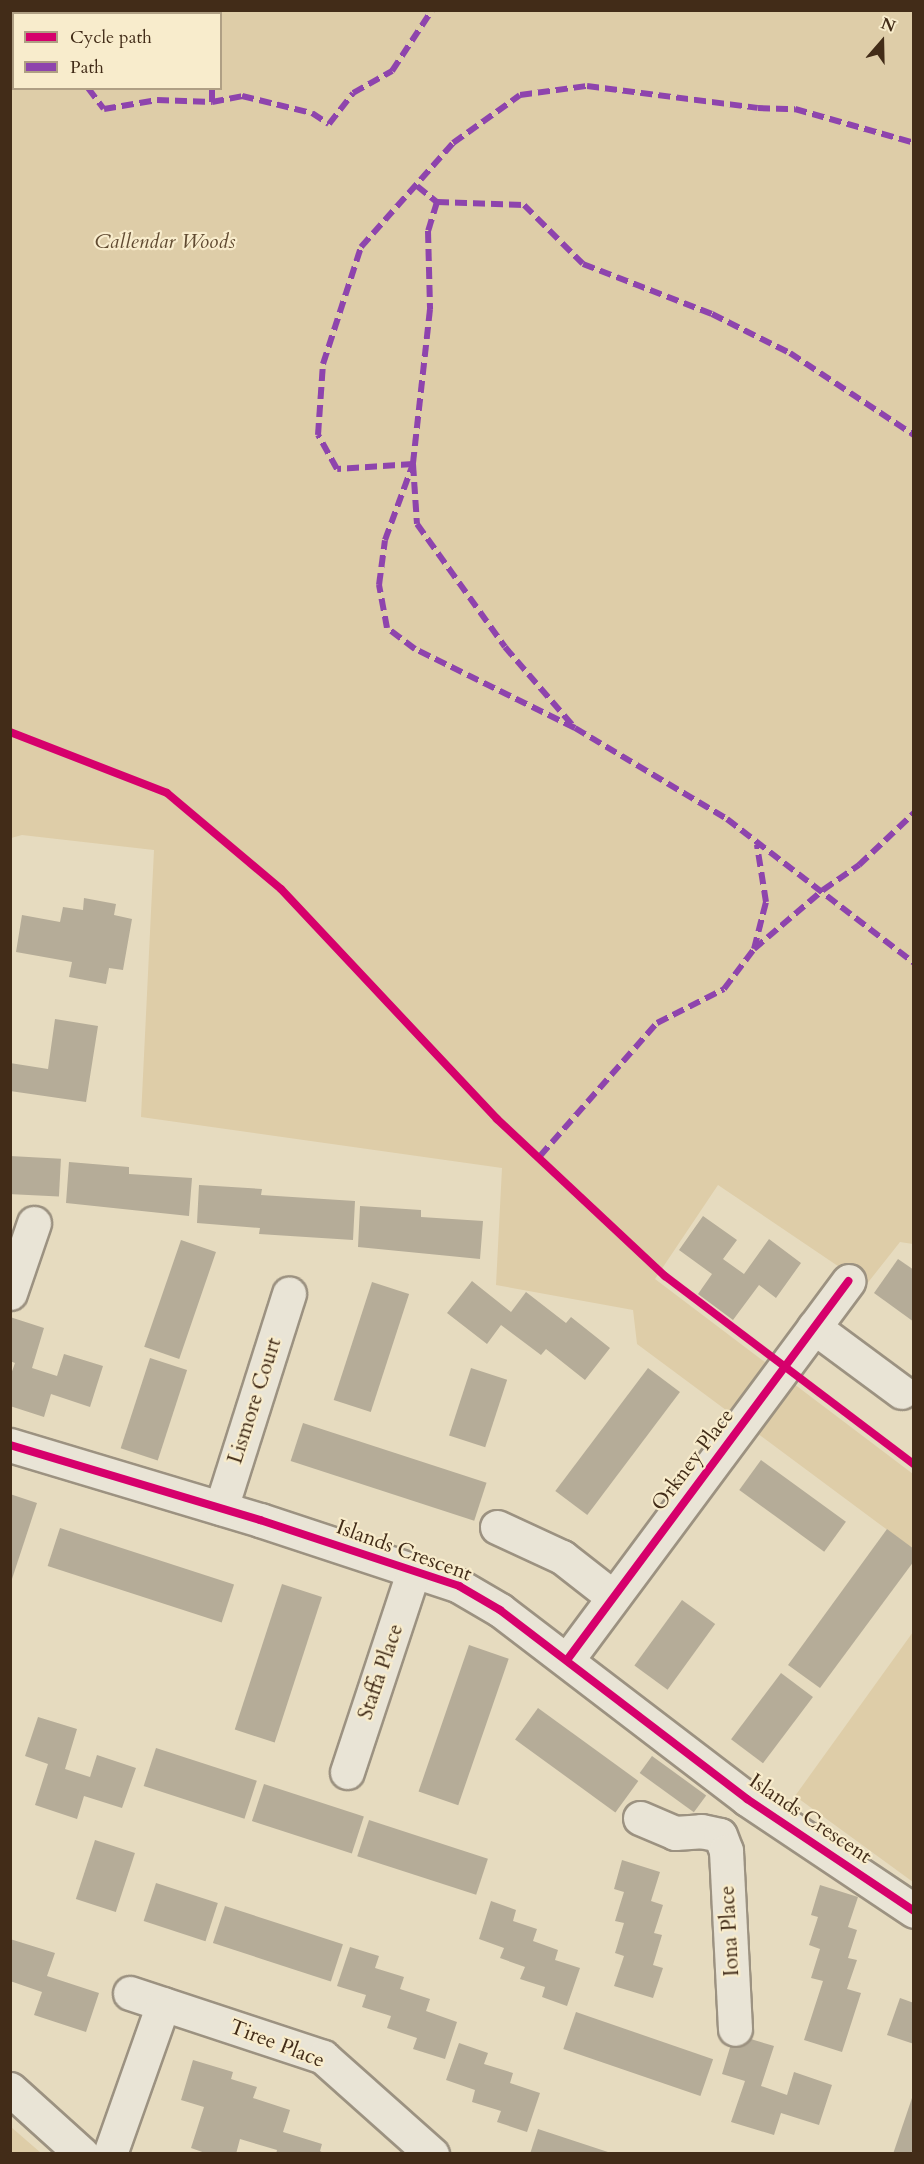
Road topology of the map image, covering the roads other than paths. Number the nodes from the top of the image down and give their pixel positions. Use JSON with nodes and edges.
{"nodes":[{"id":1,"x":34,"y":1223,"type":"dead end"},
{"id":2,"x":14,"y":1272,"type":"edge"},
{"id":3,"x":848,"y":1281,"type":"dead end"},
{"id":4,"x":289,"y":1294,"type":"dead end"},
{"id":5,"x":814,"y":1327,"type":"junction"},
{"id":6,"x":902,"y":1392,"type":"dead end"},
{"id":7,"x":10,"y":1445,"type":"edge"},
{"id":8,"x":221,"y":1508,"type":"junction"},
{"id":9,"x":497,"y":1527,"type":"dead end"},
{"id":10,"x":414,"y":1570,"type":"junction"},
{"id":11,"x":614,"y":1597,"type":"junction"},
{"id":12,"x":567,"y":1660,"type":"junction"},
{"id":13,"x":347,"y":1773,"type":"dead end"},
{"id":14,"x":747,"y":1799,"type":"junction"},
{"id":15,"x":640,"y":1818,"type":"dead end"},
{"id":16,"x":720,"y":1835,"type":"junction"},
{"id":17,"x":914,"y":1911,"type":"edge"},
{"id":18,"x":130,"y":1993,"type":"dead end"},
{"id":19,"x":163,"y":2004,"type":"junction"},
{"id":20,"x":735,"y":2029,"type":"dead end"},
{"id":21,"x":10,"y":2089,"type":"edge"},
{"id":22,"x":82,"y":2154,"type":"edge"},
{"id":23,"x":110,"y":2154,"type":"edge"},
{"id":24,"x":432,"y":2154,"type":"edge"}],
"edges":[{"from":1,"to":2,"type":"street"},
{"from":3,"to":5,"type":"street","name":"Orkney Place"},
{"from":4,"to":8,"type":"street","name":"Lismore Court"},
{"from":5,"to":6,"type":"street"},
{"from":5,"to":11,"type":"street","name":"Orkney Place"},
{"from":7,"to":8,"type":"street","name":"Islands Crescent"},
{"from":8,"to":10,"type":"street","name":"Islands Crescent"},
{"from":9,"to":11,"type":"street"},
{"from":10,"to":12,"type":"street","name":"Islands Crescent"},
{"from":10,"to":13,"type":"street","name":"Staffa Place"},
{"from":11,"to":12,"type":"street","name":"Orkney Place"},
{"from":12,"to":14,"type":"street","name":"Islands Crescent"},
{"from":14,"to":16,"type":"street"},
{"from":14,"to":17,"type":"street","name":"Islands Crescent"},
{"from":15,"to":16,"type":"street"},
{"from":16,"to":20,"type":"street","name":"Iona Place"},
{"from":18,"to":19,"type":"street","name":"Tiree Place"},
{"from":19,"to":23,"type":"street"},
{"from":19,"to":24,"type":"street","name":"Tiree Place"},
{"from":21,"to":22,"type":"street"}]}
